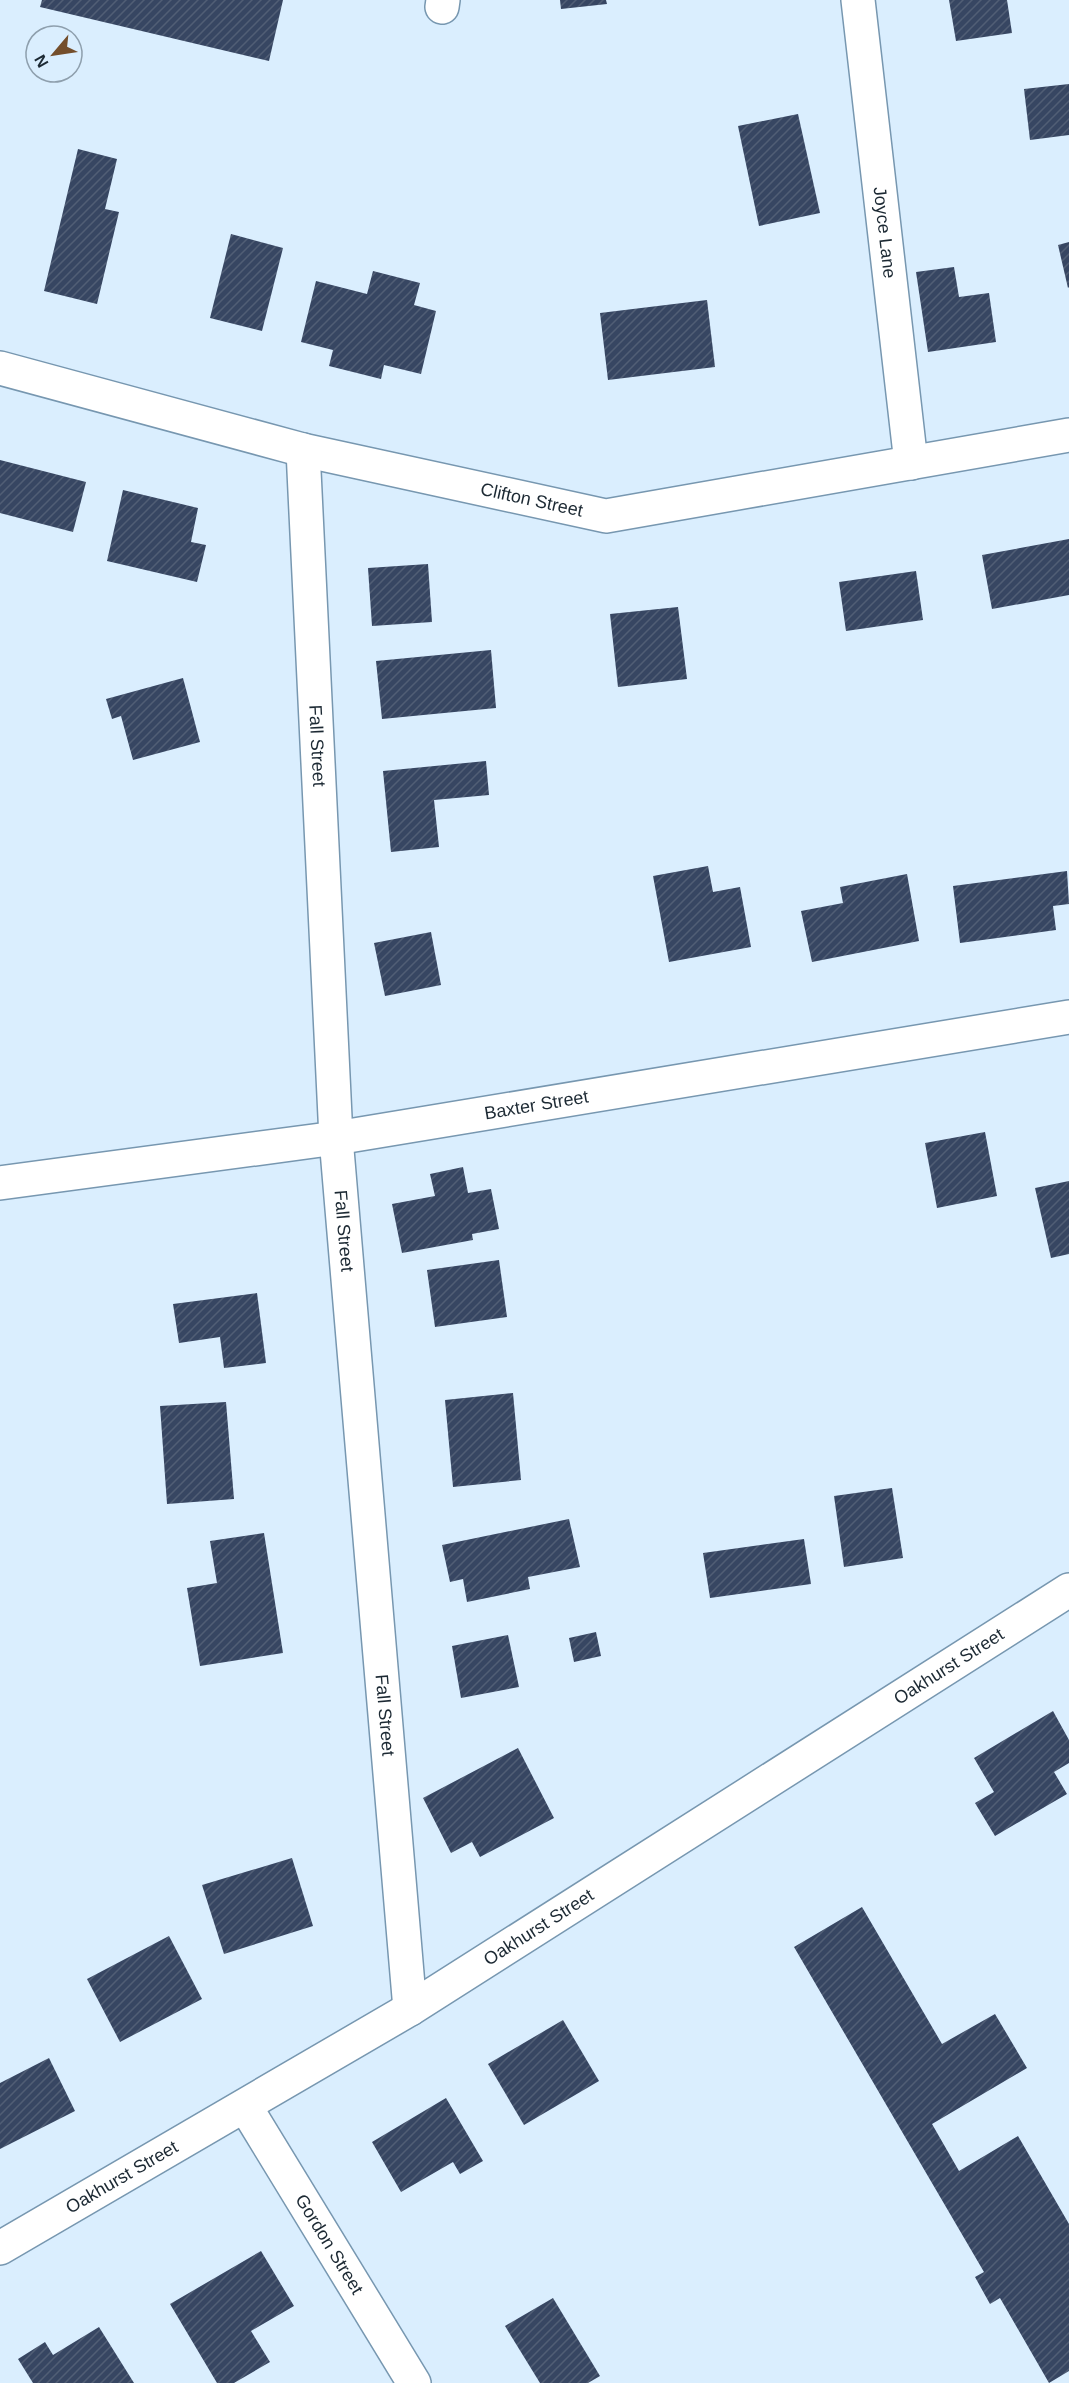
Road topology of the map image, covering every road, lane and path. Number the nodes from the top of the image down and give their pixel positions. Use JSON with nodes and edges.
{"nodes":[{"id":1,"x":858,"y":0,"type":"edge"},
{"id":2,"x":0,"y":369,"type":"edge"},
{"id":3,"x":1069,"y":435,"type":"edge"},
{"id":4,"x":303,"y":450,"type":"junction"},
{"id":5,"x":911,"y":464,"type":"junction"},
{"id":6,"x":1069,"y":1017,"type":"edge"},
{"id":7,"x":336,"y":1138,"type":"junction"},
{"id":8,"x":0,"y":1184,"type":"edge"},
{"id":9,"x":1069,"y":1590,"type":"edge"},
{"id":10,"x":410,"y":2008,"type":"junction"},
{"id":11,"x":245,"y":2106,"type":"junction"},
{"id":12,"x":0,"y":2248,"type":"edge"},
{"id":13,"x":414,"y":2383,"type":"edge"}],
"edges":[{"from":1,"to":5,"type":"street","name":"Joyce Lane"},
{"from":2,"to":4,"type":"street","name":"Clifton Street"},
{"from":3,"to":5,"type":"street","name":"Clifton Street"},
{"from":4,"to":5,"type":"street","name":"Clifton Street"},
{"from":4,"to":7,"type":"street","name":"Fall Street"},
{"from":6,"to":7,"type":"street","name":"Baxter Street"},
{"from":7,"to":8,"type":"street","name":"Baxter Street"},
{"from":7,"to":10,"type":"street","name":"Fall Street"},
{"from":9,"to":10,"type":"street","name":"Oakhurst Street"},
{"from":10,"to":11,"type":"street","name":"Oakhurst Street"},
{"from":11,"to":12,"type":"street","name":"Oakhurst Street"},
{"from":11,"to":13,"type":"street","name":"Gordon Street"}]}
